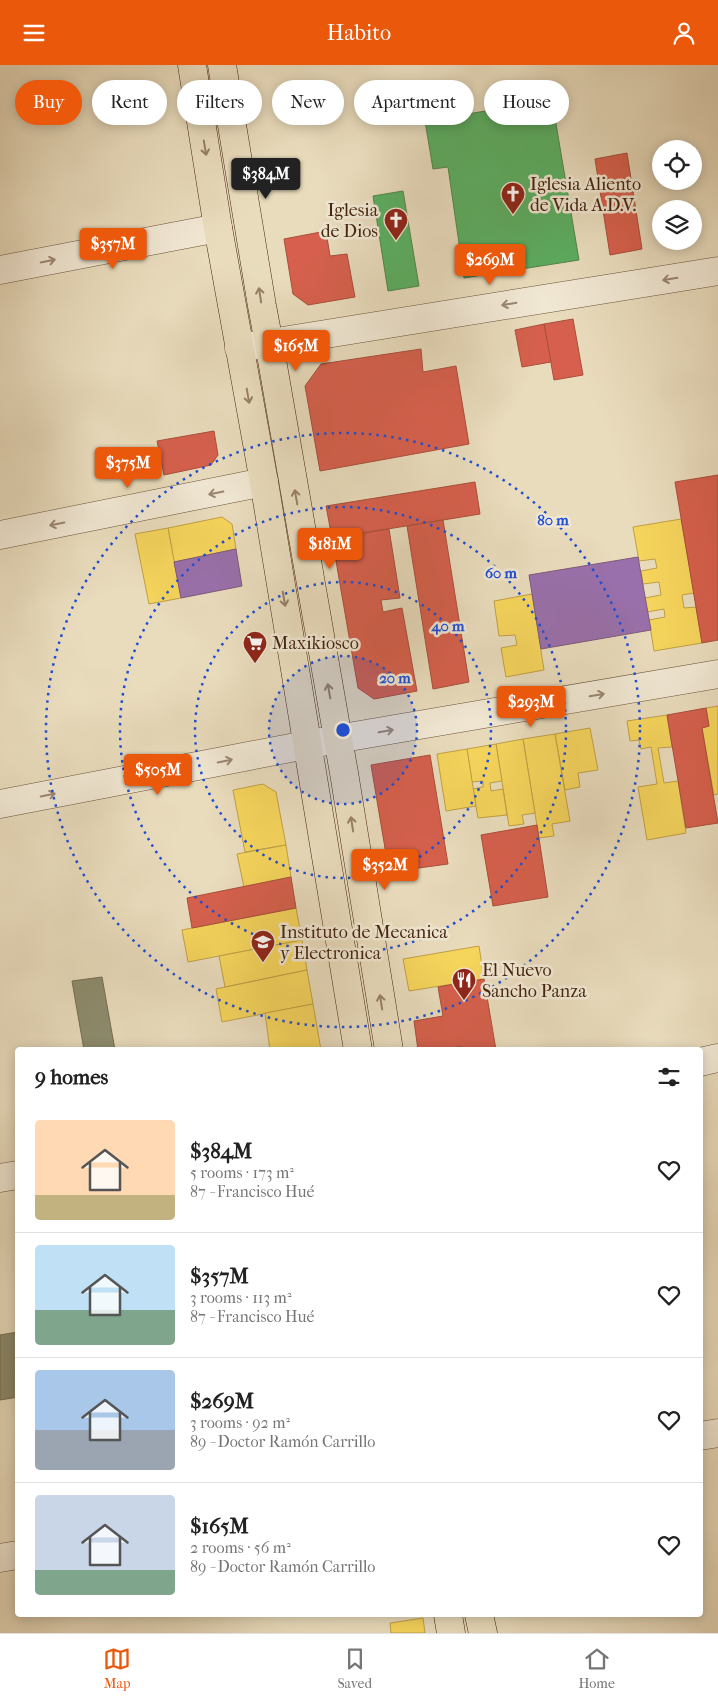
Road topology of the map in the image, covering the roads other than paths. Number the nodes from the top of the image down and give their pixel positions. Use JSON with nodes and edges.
{"nodes":[{"id":1,"x":192,"y":65,"type":"edge"},
{"id":2,"x":222,"y":65,"type":"edge"},
{"id":3,"x":218,"y":228,"type":"junction"},
{"id":4,"x":0,"y":270,"type":"edge"},
{"id":5,"x":718,"y":271,"type":"edge"},
{"id":6,"x":269,"y":343,"type":"junction"},
{"id":7,"x":239,"y":348,"type":"junction"},
{"id":8,"x":264,"y":482,"type":"junction"},
{"id":9,"x":0,"y":535,"type":"edge"},
{"id":10,"x":718,"y":674,"type":"edge"},
{"id":11,"x":338,"y":739,"type":"junction"},
{"id":12,"x":308,"y":746,"type":"junction"},
{"id":13,"x":0,"y":804,"type":"edge"},
{"id":14,"x":358,"y":1047,"type":"edge"},
{"id":15,"x":389,"y":1047,"type":"edge"},
{"id":16,"x":718,"y":1058,"type":"edge"},
{"id":17,"x":703,"y":1061,"type":"edge"},
{"id":18,"x":15,"y":1176,"type":"edge"},
{"id":19,"x":0,"y":1178,"type":"edge"},
{"id":20,"x":718,"y":1433,"type":"edge"},
{"id":21,"x":703,"y":1436,"type":"edge"},
{"id":22,"x":15,"y":1556,"type":"edge"},
{"id":23,"x":0,"y":1558,"type":"edge"},
{"id":24,"x":448,"y":1617,"type":"edge"},
{"id":25,"x":479,"y":1617,"type":"edge"},
{"id":26,"x":451,"y":1633,"type":"edge"},
{"id":27,"x":483,"y":1633,"type":"edge"}],
"edges":[{"from":1,"to":3,"type":"main road","one_way":true},
{"from":6,"to":2,"type":"main road","one_way":true},
{"from":4,"to":3,"type":"street","one_way":true},
{"from":3,"to":7,"type":"main road"},
{"from":5,"to":6,"type":"street","one_way":true},
{"from":6,"to":7,"type":"street"},
{"from":11,"to":6,"type":"main road","one_way":true},
{"from":7,"to":8,"type":"main road","one_way":true},
{"from":8,"to":9,"type":"street","one_way":true},
{"from":8,"to":12,"type":"main road","one_way":true},
{"from":11,"to":10,"type":"street","one_way":true},
{"from":11,"to":12,"type":"street"},
{"from":15,"to":11,"type":"main road","one_way":true},
{"from":13,"to":12,"type":"street","one_way":true},
{"from":12,"to":14,"type":"main road"},
{"from":16,"to":17,"type":"street"},
{"from":18,"to":19,"type":"street"},
{"from":20,"to":21,"type":"street"},
{"from":22,"to":23,"type":"street"},
{"from":24,"to":26,"type":"main road"},
{"from":25,"to":27,"type":"main road"}]}
